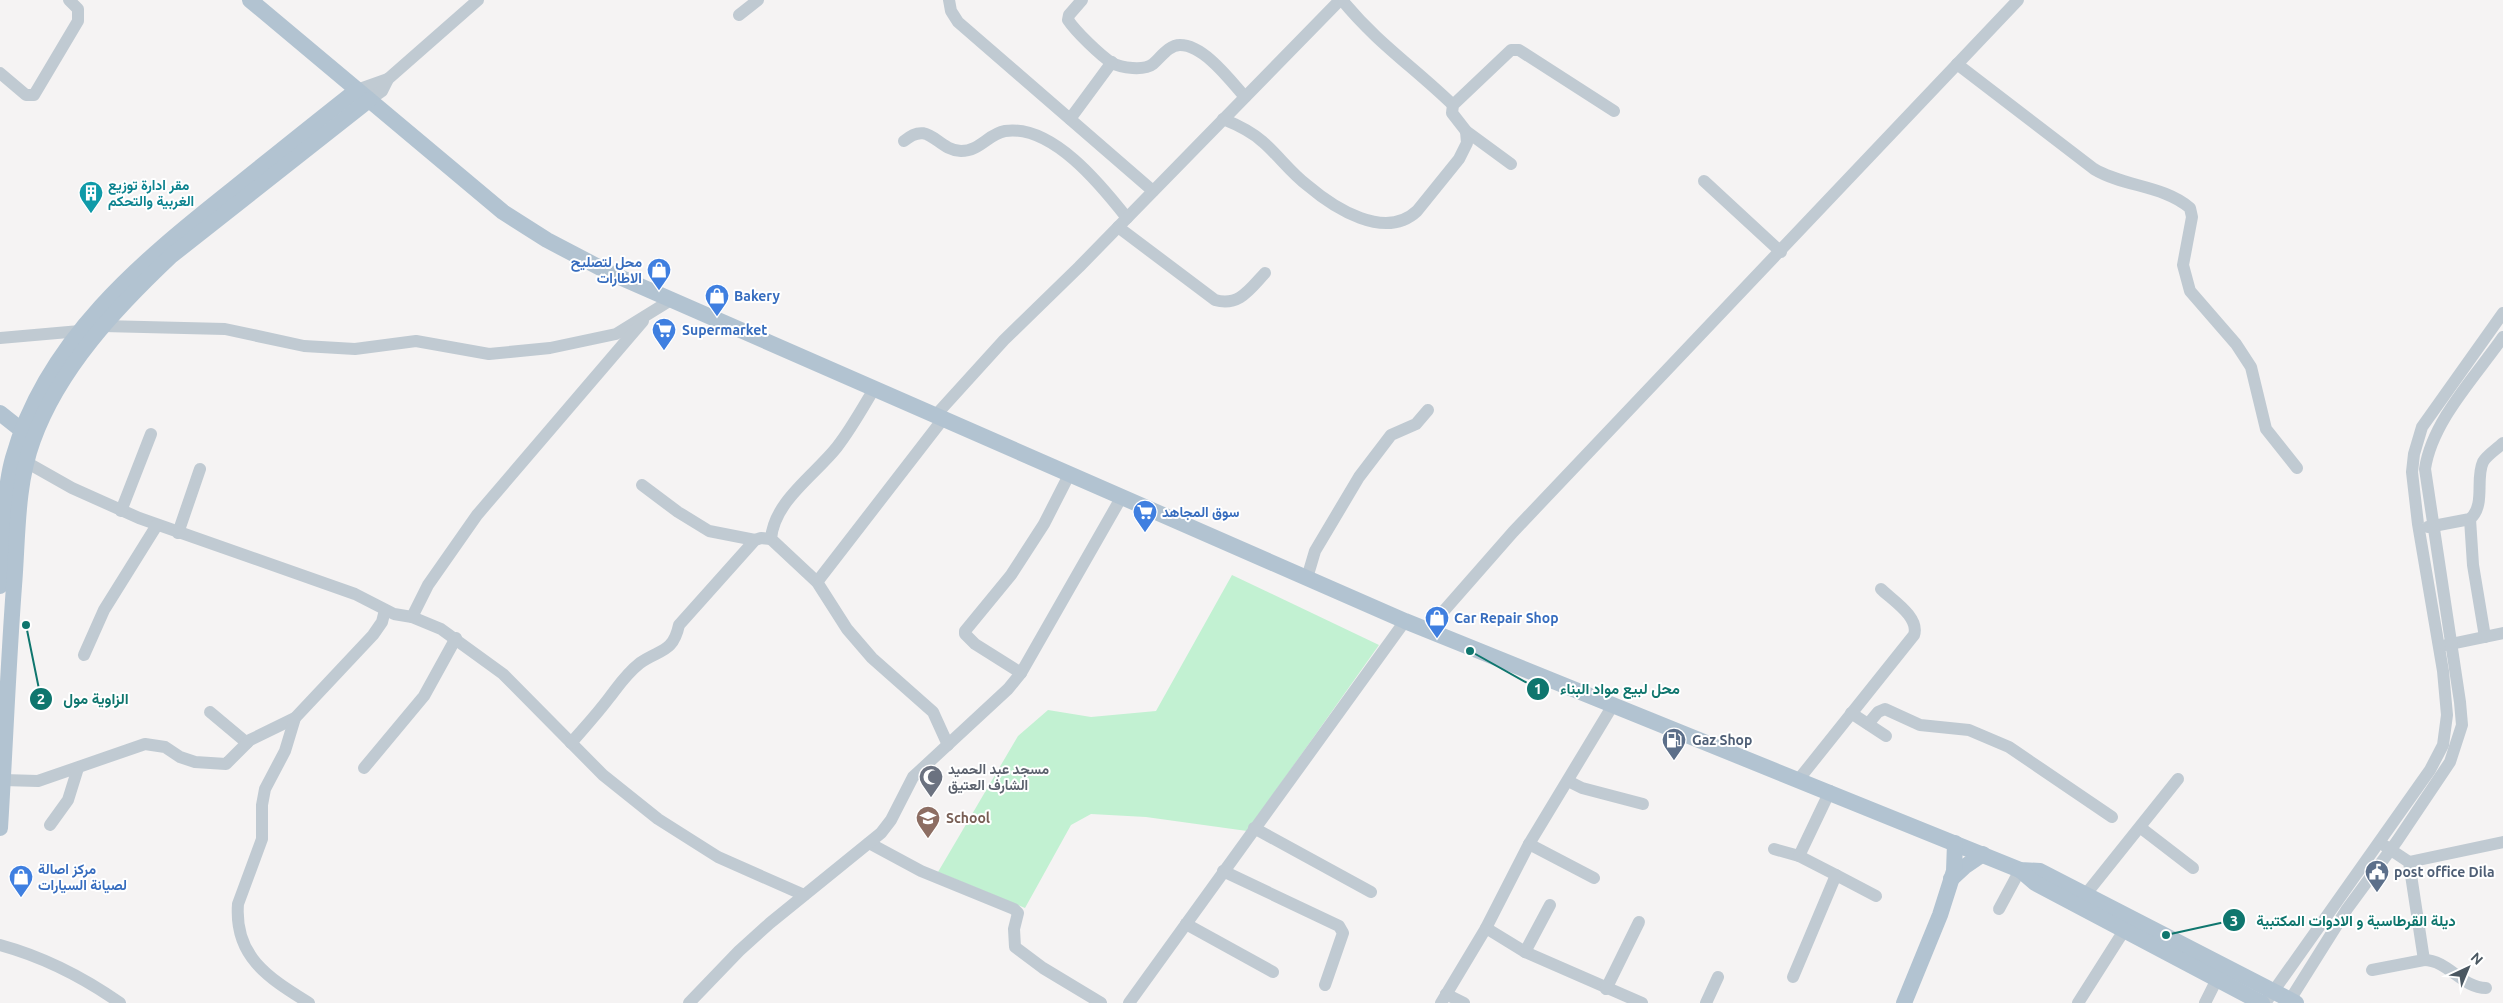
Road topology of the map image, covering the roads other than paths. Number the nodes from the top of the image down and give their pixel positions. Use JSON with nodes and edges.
{"nodes":[{"id":1,"x":69,"y":0,"type":"edge"},
{"id":2,"x":250,"y":0,"type":"edge"},
{"id":3,"x":478,"y":0,"type":"edge"},
{"id":4,"x":758,"y":0,"type":"edge"},
{"id":5,"x":949,"y":0,"type":"edge"},
{"id":6,"x":1082,"y":0,"type":"edge"},
{"id":7,"x":1341,"y":0,"type":"edge"},
{"id":8,"x":2018,"y":0,"type":"edge"},
{"id":9,"x":739,"y":15,"type":"dead end"},
{"id":10,"x":1112,"y":62,"type":"junction"},
{"id":11,"x":1957,"y":64,"type":"junction"},
{"id":12,"x":0,"y":74,"type":"edge"},
{"id":13,"x":363,"y":95,"type":"junction"},
{"id":14,"x":1245,"y":96,"type":"junction"},
{"id":15,"x":1454,"y":105,"type":"junction"},
{"id":16,"x":1614,"y":111,"type":"dead end"},
{"id":17,"x":1070,"y":119,"type":"junction"},
{"id":18,"x":1223,"y":119,"type":"junction"},
{"id":19,"x":1466,"y":131,"type":"junction"},
{"id":20,"x":904,"y":141,"type":"dead end"},
{"id":21,"x":1511,"y":164,"type":"dead end"},
{"id":22,"x":1704,"y":181,"type":"dead end"},
{"id":23,"x":1153,"y":191,"type":"junction"},
{"id":24,"x":1123,"y":222,"type":"junction"},
{"id":25,"x":1781,"y":252,"type":"junction"},
{"id":26,"x":1265,"y":273,"type":"dead end"},
{"id":27,"x":672,"y":300,"type":"junction"},
{"id":28,"x":650,"y":313,"type":"junction"},
{"id":29,"x":2503,"y":313,"type":"edge"},
{"id":30,"x":103,"y":326,"type":"junction"},
{"id":31,"x":80,"y":331,"type":"junction"},
{"id":32,"x":2503,"y":337,"type":"edge"},
{"id":33,"x":0,"y":338,"type":"edge"},
{"id":34,"x":2484,"y":341,"type":"junction"},
{"id":35,"x":2499,"y":351,"type":"edge"},
{"id":36,"x":874,"y":389,"type":"junction"},
{"id":37,"x":1428,"y":410,"type":"dead end"},
{"id":38,"x":0,"y":413,"type":"edge"},
{"id":39,"x":939,"y":417,"type":"junction"},
{"id":40,"x":151,"y":434,"type":"dead end"},
{"id":41,"x":28,"y":435,"type":"junction"},
{"id":42,"x":2503,"y":443,"type":"edge"},
{"id":43,"x":2297,"y":468,"type":"dead end"},
{"id":44,"x":200,"y":469,"type":"dead end"},
{"id":45,"x":20,"y":472,"type":"junction"},
{"id":46,"x":1070,"y":475,"type":"junction"},
{"id":47,"x":642,"y":485,"type":"dead end"},
{"id":48,"x":1121,"y":498,"type":"junction"},
{"id":49,"x":121,"y":511,"type":"junction"},
{"id":50,"x":2470,"y":519,"type":"junction"},
{"id":51,"x":157,"y":525,"type":"junction"},
{"id":52,"x":2434,"y":525,"type":"junction"},
{"id":53,"x":2419,"y":528,"type":"junction"},
{"id":54,"x":178,"y":533,"type":"junction"},
{"id":55,"x":755,"y":540,"type":"junction"},
{"id":56,"x":771,"y":540,"type":"junction"},
{"id":57,"x":1307,"y":578,"type":"junction"},
{"id":58,"x":817,"y":582,"type":"junction"},
{"id":59,"x":0,"y":586,"type":"edge"},
{"id":60,"x":1881,"y":589,"type":"dead end"},
{"id":61,"x":385,"y":610,"type":"junction"},
{"id":62,"x":412,"y":616,"type":"junction"},
{"id":63,"x":1405,"y":621,"type":"junction"},
{"id":64,"x":1427,"y":630,"type":"junction"},
{"id":65,"x":2503,"y":633,"type":"edge"},
{"id":66,"x":2485,"y":637,"type":"junction"},
{"id":67,"x":456,"y":638,"type":"junction"},
{"id":68,"x":2453,"y":644,"type":"junction"},
{"id":69,"x":2439,"y":646,"type":"junction"},
{"id":70,"x":84,"y":655,"type":"dead end"},
{"id":71,"x":1021,"y":673,"type":"junction"},
{"id":72,"x":1613,"y":705,"type":"junction"},
{"id":73,"x":210,"y":712,"type":"dead end"},
{"id":74,"x":1852,"y":713,"type":"junction"},
{"id":75,"x":295,"y":718,"type":"junction"},
{"id":76,"x":1868,"y":724,"type":"junction"},
{"id":77,"x":1886,"y":736,"type":"dead end"},
{"id":78,"x":247,"y":743,"type":"junction"},
{"id":79,"x":572,"y":744,"type":"junction"},
{"id":80,"x":948,"y":745,"type":"junction"},
{"id":81,"x":78,"y":768,"type":"junction"},
{"id":82,"x":364,"y":768,"type":"dead end"},
{"id":83,"x":1799,"y":779,"type":"junction"},
{"id":84,"x":3,"y":780,"type":"junction"},
{"id":85,"x":2178,"y":780,"type":"dead end"},
{"id":86,"x":1568,"y":781,"type":"junction"},
{"id":87,"x":1830,"y":791,"type":"junction"},
{"id":88,"x":1643,"y":804,"type":"dead end"},
{"id":89,"x":2112,"y":817,"type":"dead end"},
{"id":90,"x":50,"y":825,"type":"dead end"},
{"id":91,"x":0,"y":828,"type":"edge"},
{"id":92,"x":1254,"y":828,"type":"junction"},
{"id":93,"x":2140,"y":828,"type":"junction"},
{"id":94,"x":2379,"y":841,"type":"junction"},
{"id":95,"x":2503,"y":842,"type":"edge"},
{"id":96,"x":1955,"y":843,"type":"junction"},
{"id":97,"x":869,"y":844,"type":"junction"},
{"id":98,"x":1529,"y":844,"type":"junction"},
{"id":99,"x":1774,"y":849,"type":"dead end"},
{"id":100,"x":2391,"y":850,"type":"junction"},
{"id":101,"x":1983,"y":854,"type":"junction"},
{"id":102,"x":1799,"y":856,"type":"junction"},
{"id":103,"x":2409,"y":862,"type":"junction"},
{"id":104,"x":2193,"y":868,"type":"dead end"},
{"id":105,"x":2020,"y":870,"type":"junction"},
{"id":106,"x":1223,"y":871,"type":"junction"},
{"id":107,"x":1836,"y":875,"type":"junction"},
{"id":108,"x":1594,"y":878,"type":"dead end"},
{"id":109,"x":1951,"y":879,"type":"junction"},
{"id":110,"x":1371,"y":892,"type":"dead end"},
{"id":111,"x":2086,"y":894,"type":"junction"},
{"id":112,"x":804,"y":895,"type":"junction"},
{"id":113,"x":1876,"y":896,"type":"dead end"},
{"id":114,"x":1550,"y":905,"type":"dead end"},
{"id":115,"x":1999,"y":909,"type":"dead end"},
{"id":116,"x":1638,"y":922,"type":"dead end"},
{"id":117,"x":1186,"y":924,"type":"junction"},
{"id":118,"x":1486,"y":928,"type":"junction"},
{"id":119,"x":2124,"y":929,"type":"junction"},
{"id":120,"x":0,"y":944,"type":"edge"},
{"id":121,"x":1526,"y":952,"type":"junction"},
{"id":122,"x":2424,"y":960,"type":"junction"},
{"id":123,"x":2372,"y":970,"type":"dead end"},
{"id":124,"x":1273,"y":972,"type":"dead end"},
{"id":125,"x":1718,"y":977,"type":"dead end"},
{"id":126,"x":1793,"y":977,"type":"dead end"},
{"id":127,"x":2217,"y":979,"type":"junction"},
{"id":128,"x":1325,"y":985,"type":"dead end"},
{"id":129,"x":2486,"y":988,"type":"dead end"},
{"id":130,"x":1606,"y":989,"type":"junction"},
{"id":131,"x":1084,"y":998,"type":"edge"},
{"id":132,"x":1444,"y":998,"type":"edge"},
{"id":133,"x":2267,"y":999,"type":"edge"},
{"id":134,"x":2291,"y":1002,"type":"edge"},
{"id":135,"x":120,"y":1003,"type":"edge"},
{"id":136,"x":309,"y":1003,"type":"edge"},
{"id":137,"x":689,"y":1003,"type":"edge"},
{"id":138,"x":1101,"y":1003,"type":"edge"},
{"id":139,"x":1129,"y":1003,"type":"edge"},
{"id":140,"x":1464,"y":1003,"type":"edge"},
{"id":141,"x":1642,"y":1003,"type":"edge"},
{"id":142,"x":1706,"y":1003,"type":"edge"},
{"id":143,"x":1904,"y":1003,"type":"edge"},
{"id":144,"x":2078,"y":1003,"type":"edge"},
{"id":145,"x":2205,"y":1003,"type":"edge"}],
"edges":[{"from":1,"to":12,"type":"street"},
{"from":2,"to":13,"type":"main road"},
{"from":3,"to":13,"type":"street"},
{"from":4,"to":9,"type":"street"},
{"from":5,"to":17,"type":"street"},
{"from":6,"to":10,"type":"street"},
{"from":7,"to":14,"type":"street"},
{"from":7,"to":15,"type":"street"},
{"from":8,"to":11,"type":"street"},
{"from":10,"to":14,"type":"street"},
{"from":10,"to":17,"type":"street"},
{"from":11,"to":25,"type":"street"},
{"from":11,"to":43,"type":"street"},
{"from":13,"to":27,"type":"main road"},
{"from":13,"to":30,"type":"main road"},
{"from":13,"to":31,"type":"main road"},
{"from":14,"to":18,"type":"street"},
{"from":15,"to":16,"type":"street"},
{"from":15,"to":19,"type":"street"},
{"from":17,"to":23,"type":"street"},
{"from":18,"to":19,"type":"street"},
{"from":18,"to":23,"type":"street"},
{"from":19,"to":21,"type":"street"},
{"from":20,"to":24,"type":"street"},
{"from":22,"to":25,"type":"street"},
{"from":23,"to":24,"type":"street"},
{"from":24,"to":26,"type":"street"},
{"from":24,"to":39,"type":"street"},
{"from":25,"to":64,"type":"street"},
{"from":27,"to":28,"type":"street"},
{"from":27,"to":36,"type":"main road"},
{"from":28,"to":30,"type":"street"},
{"from":28,"to":62,"type":"street"},
{"from":29,"to":34,"type":"street"},
{"from":30,"to":41,"type":"main road"},
{"from":31,"to":33,"type":"street"},
{"from":31,"to":41,"type":"main road"},
{"from":32,"to":35,"type":"street"},
{"from":34,"to":35,"type":"street"},
{"from":34,"to":53,"type":"street"},
{"from":35,"to":52,"type":"street"},
{"from":36,"to":39,"type":"main road"},
{"from":36,"to":56,"type":"street"},
{"from":37,"to":57,"type":"street"},
{"from":38,"to":41,"type":"main road"},
{"from":39,"to":46,"type":"main road"},
{"from":39,"to":58,"type":"street"},
{"from":40,"to":49,"type":"street"},
{"from":41,"to":45,"type":"main road"},
{"from":42,"to":50,"type":"street"},
{"from":44,"to":54,"type":"street"},
{"from":45,"to":49,"type":"street"},
{"from":45,"to":59,"type":"main road"},
{"from":45,"to":84,"type":"main road"},
{"from":46,"to":48,"type":"main road"},
{"from":46,"to":71,"type":"street"},
{"from":47,"to":55,"type":"street"},
{"from":48,"to":57,"type":"main road"},
{"from":48,"to":71,"type":"street"},
{"from":49,"to":51,"type":"street"},
{"from":50,"to":52,"type":"street"},
{"from":50,"to":66,"type":"street"},
{"from":51,"to":54,"type":"street"},
{"from":51,"to":70,"type":"street"},
{"from":52,"to":53,"type":"street"},
{"from":52,"to":68,"type":"street"},
{"from":53,"to":69,"type":"street"},
{"from":54,"to":61,"type":"street"},
{"from":55,"to":56,"type":"street"},
{"from":55,"to":79,"type":"street"},
{"from":56,"to":58,"type":"street"},
{"from":57,"to":63,"type":"main road"},
{"from":58,"to":80,"type":"street"},
{"from":60,"to":74,"type":"street"},
{"from":61,"to":62,"type":"street"},
{"from":61,"to":75,"type":"street"},
{"from":62,"to":67,"type":"street"},
{"from":63,"to":64,"type":"main road"},
{"from":63,"to":92,"type":"street"},
{"from":64,"to":72,"type":"main road"},
{"from":65,"to":66,"type":"street"},
{"from":66,"to":68,"type":"street"},
{"from":67,"to":79,"type":"street"},
{"from":67,"to":82,"type":"street"},
{"from":68,"to":69,"type":"street"},
{"from":68,"to":100,"type":"street"},
{"from":69,"to":94,"type":"street"},
{"from":71,"to":80,"type":"street"},
{"from":72,"to":83,"type":"main road"},
{"from":72,"to":86,"type":"street"},
{"from":73,"to":78,"type":"street"},
{"from":74,"to":76,"type":"street"},
{"from":74,"to":83,"type":"street"},
{"from":75,"to":78,"type":"street"},
{"from":75,"to":136,"type":"street"},
{"from":76,"to":77,"type":"street"},
{"from":76,"to":89,"type":"street"},
{"from":78,"to":81,"type":"street"},
{"from":79,"to":112,"type":"street"},
{"from":80,"to":97,"type":"street"},
{"from":81,"to":84,"type":"street"},
{"from":81,"to":90,"type":"street"},
{"from":83,"to":87,"type":"main road"},
{"from":84,"to":91,"type":"main road"},
{"from":85,"to":93,"type":"street"},
{"from":86,"to":88,"type":"street"},
{"from":86,"to":98,"type":"street"},
{"from":87,"to":96,"type":"main road"},
{"from":87,"to":102,"type":"street"},
{"from":92,"to":106,"type":"street"},
{"from":92,"to":110,"type":"street"},
{"from":93,"to":104,"type":"street"},
{"from":93,"to":111,"type":"street"},
{"from":94,"to":100,"type":"street"},
{"from":94,"to":133,"type":"street"},
{"from":95,"to":103,"type":"street"},
{"from":96,"to":101,"type":"main road"},
{"from":96,"to":109,"type":"main road"},
{"from":97,"to":112,"type":"street"},
{"from":97,"to":131,"type":"street"},
{"from":98,"to":108,"type":"street"},
{"from":98,"to":118,"type":"street"},
{"from":99,"to":102,"type":"street"},
{"from":100,"to":103,"type":"street"},
{"from":100,"to":134,"type":"street"},
{"from":101,"to":105,"type":"main road"},
{"from":101,"to":109,"type":"main road"},
{"from":102,"to":107,"type":"street"},
{"from":103,"to":122,"type":"street"},
{"from":105,"to":111,"type":"main road"},
{"from":105,"to":115,"type":"street"},
{"from":105,"to":119,"type":"main road"},
{"from":106,"to":117,"type":"street"},
{"from":106,"to":128,"type":"street"},
{"from":107,"to":113,"type":"street"},
{"from":107,"to":126,"type":"street"},
{"from":109,"to":143,"type":"main road"},
{"from":111,"to":133,"type":"main road"},
{"from":112,"to":137,"type":"street"},
{"from":114,"to":121,"type":"street"},
{"from":116,"to":130,"type":"street"},
{"from":117,"to":124,"type":"street"},
{"from":117,"to":139,"type":"street"},
{"from":118,"to":121,"type":"street"},
{"from":118,"to":132,"type":"street"},
{"from":119,"to":127,"type":"main road"},
{"from":119,"to":144,"type":"street"},
{"from":120,"to":135,"type":"street"},
{"from":121,"to":130,"type":"street"},
{"from":122,"to":123,"type":"street"},
{"from":122,"to":129,"type":"street"},
{"from":125,"to":142,"type":"street"},
{"from":127,"to":133,"type":"main road"},
{"from":127,"to":145,"type":"street"},
{"from":130,"to":141,"type":"street"},
{"from":131,"to":138,"type":"street"},
{"from":132,"to":140,"type":"street"},
{"from":133,"to":134,"type":"main road"}]}
